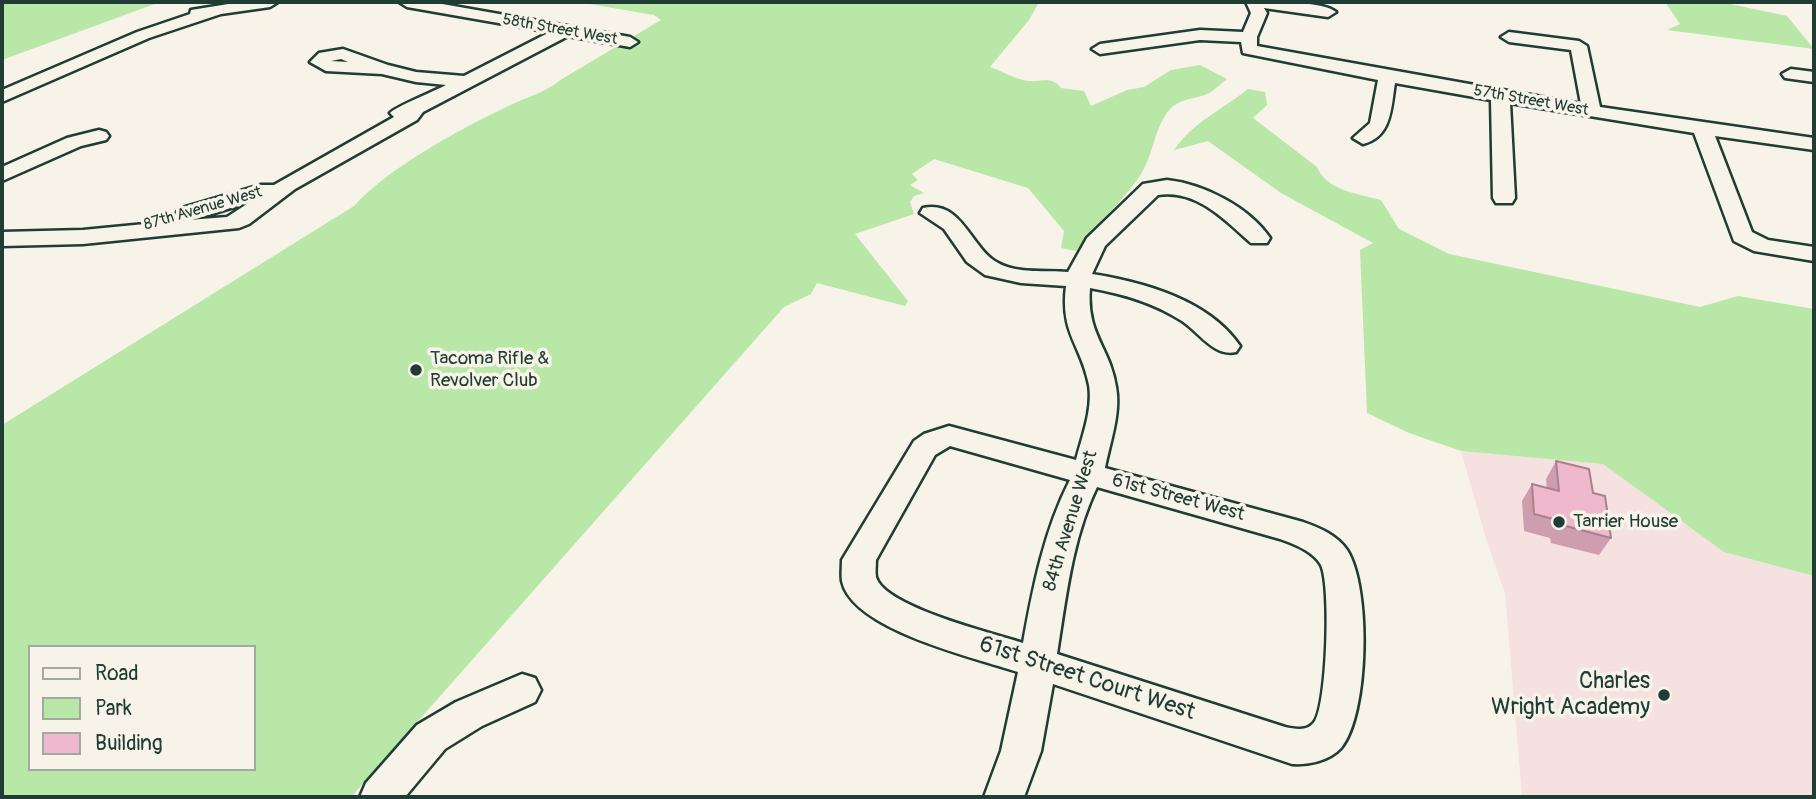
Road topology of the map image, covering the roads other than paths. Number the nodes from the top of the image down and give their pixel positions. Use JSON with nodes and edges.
{"nodes":[{"id":1,"x":270,"y":2,"type":"edge"},
{"id":2,"x":407,"y":2,"type":"edge"},
{"id":3,"x":1253,"y":2,"type":"edge"},
{"id":4,"x":1328,"y":12,"type":"dead end"},
{"id":5,"x":565,"y":31,"type":"junction"},
{"id":6,"x":1509,"y":37,"type":"dead end"},
{"id":7,"x":630,"y":42,"type":"dead end"},
{"id":8,"x":1249,"y":43,"type":"junction"},
{"id":9,"x":1100,"y":50,"type":"dead end"},
{"id":10,"x":382,"y":69,"type":"dead end"},
{"id":11,"x":1791,"y":74,"type":"dead end"},
{"id":12,"x":416,"y":77,"type":"junction"},
{"id":13,"x":1387,"y":77,"type":"junction"},
{"id":14,"x":1814,"y":77,"type":"edge"},
{"id":15,"x":466,"y":82,"type":"junction"},
{"id":16,"x":445,"y":93,"type":"junction"},
{"id":17,"x":1500,"y":96,"type":"junction"},
{"id":18,"x":2,"y":97,"type":"edge"},
{"id":19,"x":1592,"y":112,"type":"junction"},
{"id":20,"x":1702,"y":128,"type":"junction"},
{"id":21,"x":99,"y":136,"type":"dead end"},
{"id":22,"x":1363,"y":138,"type":"dead end"},
{"id":23,"x":1814,"y":144,"type":"edge"},
{"id":24,"x":2,"y":175,"type":"edge"},
{"id":25,"x":288,"y":185,"type":"junction"},
{"id":26,"x":1504,"y":198,"type":"dead end"},
{"id":27,"x":931,"y":213,"type":"dead end"},
{"id":28,"x":118,"y":233,"type":"junction"},
{"id":29,"x":1259,"y":238,"type":"dead end"},
{"id":30,"x":2,"y":239,"type":"edge"},
{"id":31,"x":1814,"y":254,"type":"edge"},
{"id":32,"x":1079,"y":279,"type":"junction"},
{"id":33,"x":1227,"y":346,"type":"dead end"},
{"id":34,"x":1088,"y":475,"type":"junction"},
{"id":35,"x":866,"y":592,"type":"joint"},
{"id":36,"x":1037,"y":662,"type":"junction"},
{"id":37,"x":522,"y":690,"type":"dead end"},
{"id":38,"x":1317,"y":744,"type":"joint"},
{"id":39,"x":380,"y":797,"type":"edge"},
{"id":40,"x":1004,"y":797,"type":"edge"}],
"edges":[{"from":1,"to":18,"type":"street"},
{"from":2,"to":5,"type":"street","name":"58th Street West"},
{"from":3,"to":4,"type":"street"},
{"from":3,"to":8,"type":"street"},
{"from":5,"to":7,"type":"street","name":"58th Street West"},
{"from":5,"to":15,"type":"street","name":"87th Avenue West"},
{"from":6,"to":19,"type":"street"},
{"from":8,"to":9,"type":"street","name":"57th Street West"},
{"from":8,"to":13,"type":"street","name":"57th Street West"},
{"from":10,"to":12,"type":"street"},
{"from":11,"to":14,"type":"street"},
{"from":12,"to":15,"type":"street"},
{"from":12,"to":16,"type":"street"},
{"from":13,"to":17,"type":"street","name":"57th Street West"},
{"from":13,"to":22,"type":"street"},
{"from":15,"to":16,"type":"street","name":"87th Avenue West"},
{"from":16,"to":25,"type":"street","name":"87th Avenue West"},
{"from":17,"to":19,"type":"street","name":"57th Street West"},
{"from":17,"to":26,"type":"street"},
{"from":19,"to":20,"type":"street","name":"57th Street West"},
{"from":20,"to":23,"type":"street","name":"57th Street West"},
{"from":20,"to":31,"type":"street"},
{"from":21,"to":24,"type":"street"},
{"from":25,"to":28,"type":"street","name":"87th Avenue West"},
{"from":25,"to":28,"type":"street","name":"87th Avenue West"},
{"from":27,"to":32,"type":"street"},
{"from":28,"to":30,"type":"street"},
{"from":29,"to":32,"type":"street","name":"84th Avenue West"},
{"from":32,"to":33,"type":"street"},
{"from":32,"to":34,"type":"street","name":"84th Avenue West"},
{"from":34,"to":35,"type":"street","name":"61st Street West"},
{"from":34,"to":36,"type":"street","name":"84th Avenue West"},
{"from":34,"to":38,"type":"street","name":"61st Street West"},
{"from":35,"to":36,"type":"street","name":"61st Street Court West"},
{"from":36,"to":38,"type":"street","name":"61st Street Court West"},
{"from":36,"to":40,"type":"street","name":"84th Avenue West"},
{"from":37,"to":39,"type":"street"}]}
